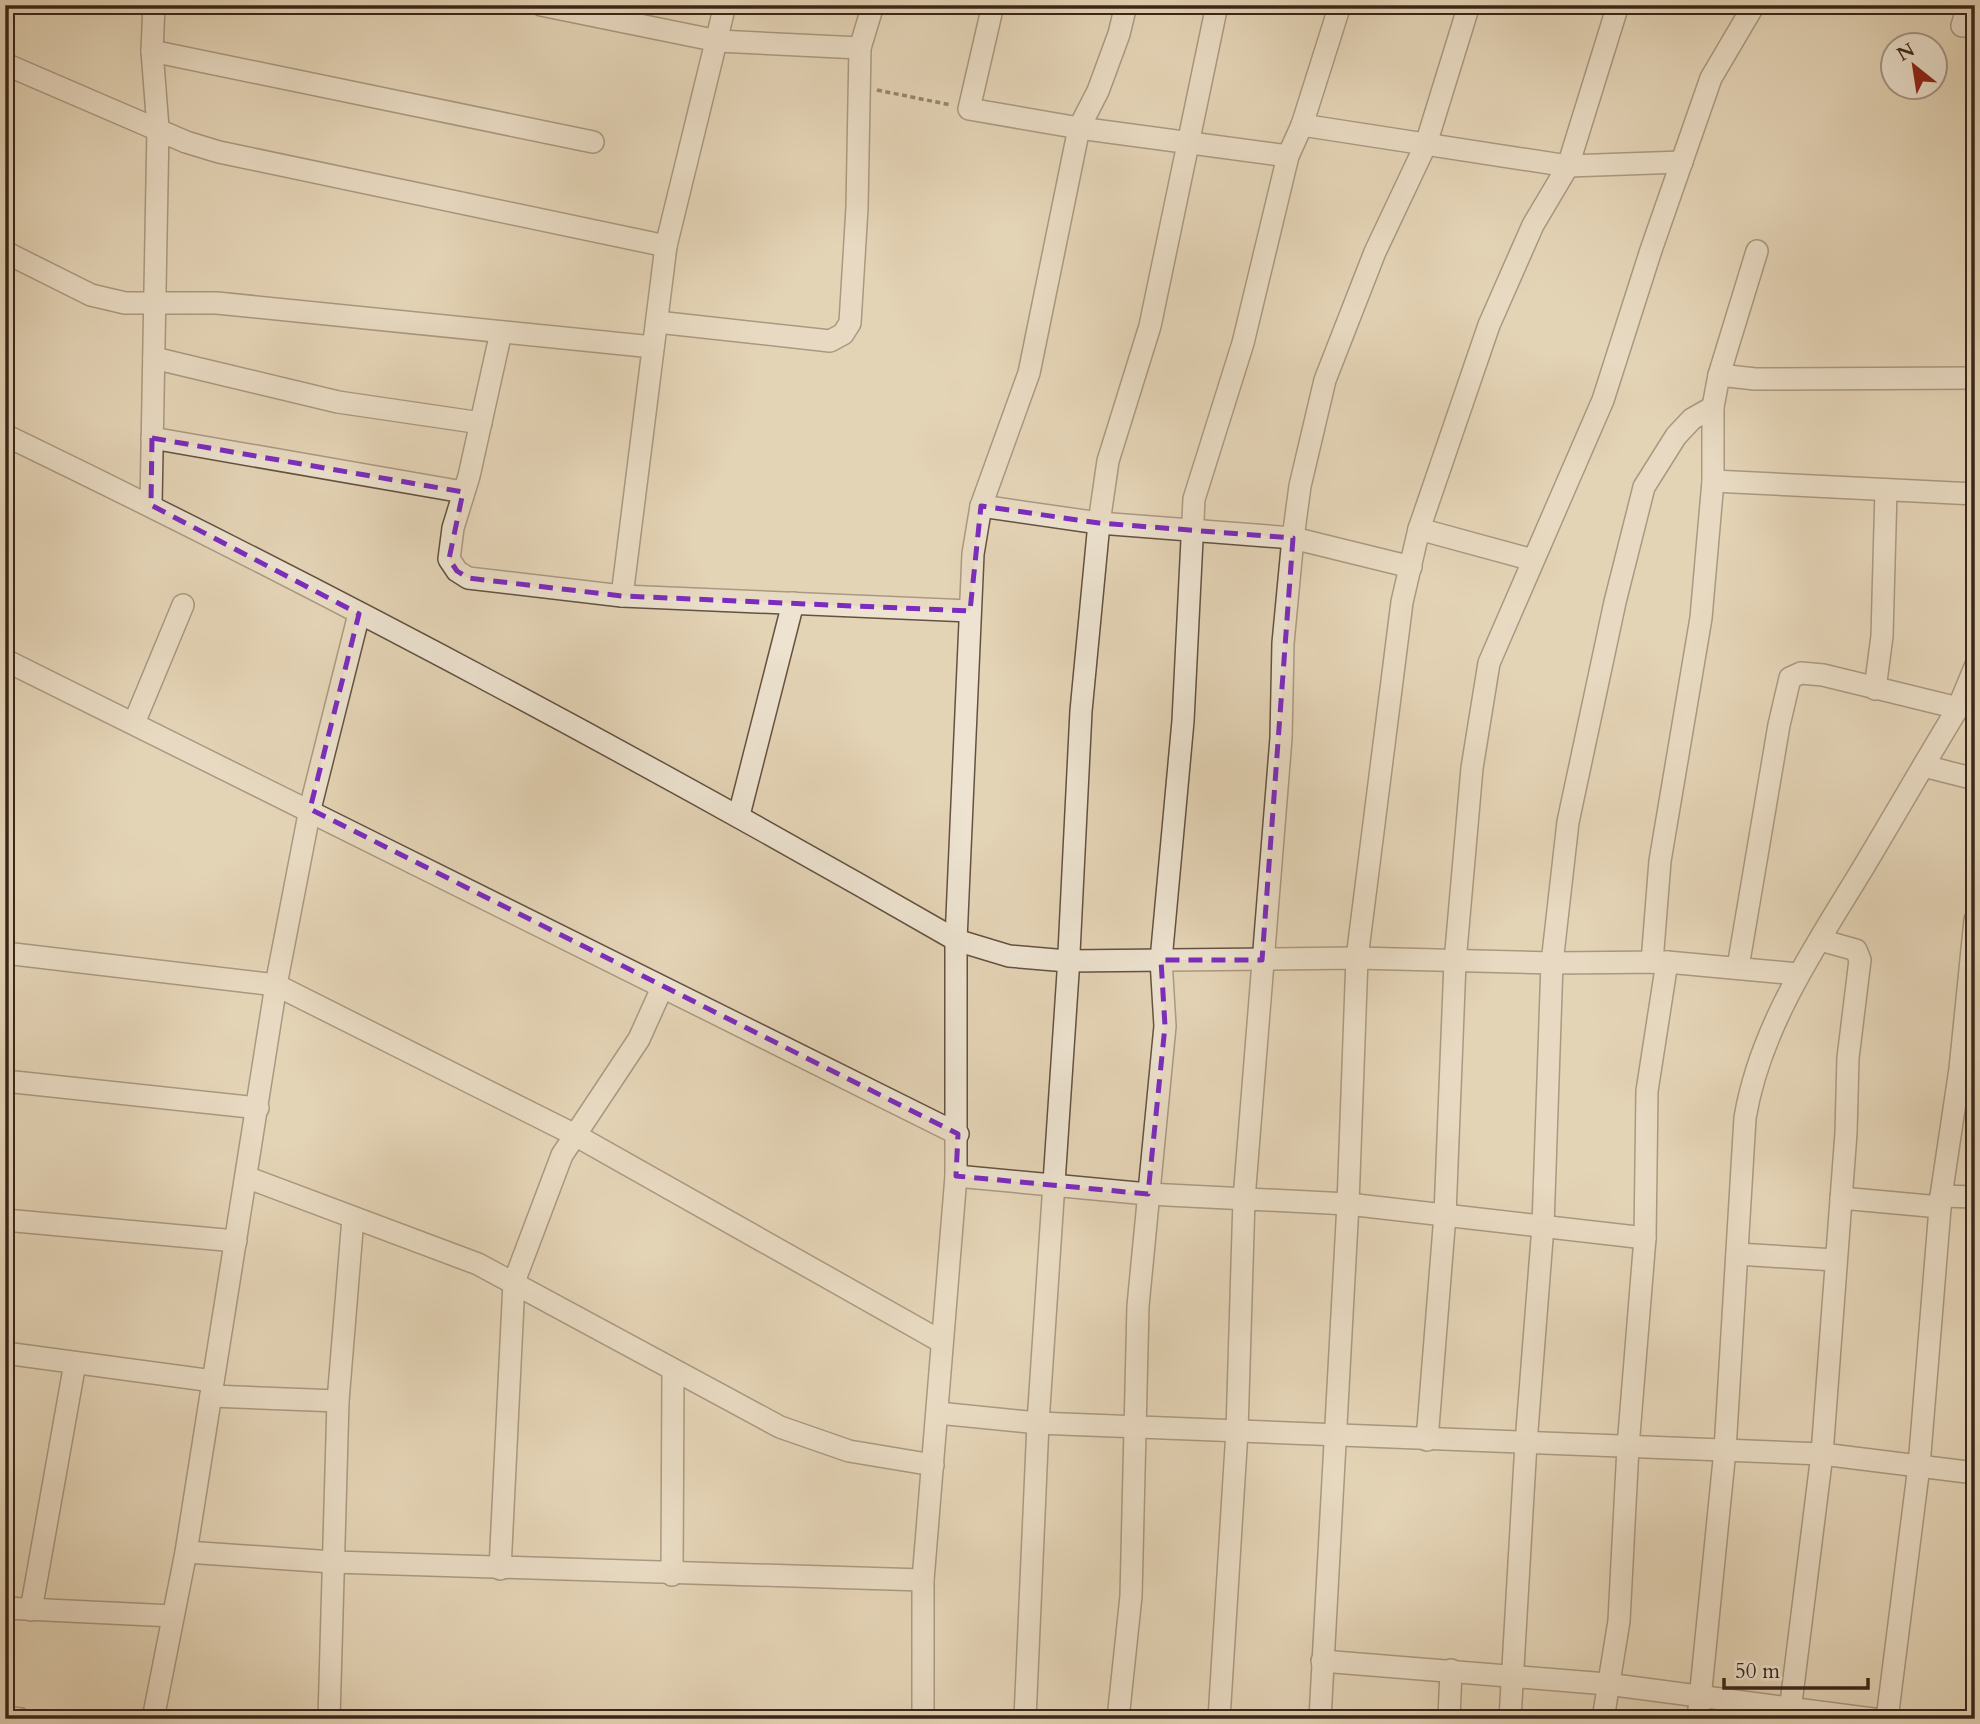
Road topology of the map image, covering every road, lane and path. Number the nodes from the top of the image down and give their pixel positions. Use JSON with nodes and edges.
{"nodes":[{"id":1,"x":154,"y":5,"type":"edge"},
{"id":2,"x":541,"y":5,"type":"edge"},
{"id":3,"x":725,"y":5,"type":"edge"},
{"id":4,"x":873,"y":5,"type":"edge"},
{"id":5,"x":993,"y":5,"type":"edge"},
{"id":6,"x":1126,"y":5,"type":"edge"},
{"id":7,"x":1217,"y":5,"type":"edge"},
{"id":8,"x":1340,"y":5,"type":"edge"},
{"id":9,"x":1469,"y":5,"type":"edge"},
{"id":10,"x":1618,"y":5,"type":"edge"},
{"id":11,"x":1754,"y":5,"type":"edge"},
{"id":12,"x":1968,"y":5,"type":"edge"},
{"id":13,"x":1962,"y":26,"type":"dead end"},
{"id":14,"x":718,"y":41,"type":"junction"},
{"id":15,"x":860,"y":48,"type":"junction"},
{"id":16,"x":152,"y":51,"type":"junction"},
{"id":17,"x":5,"y":64,"type":"edge"},
{"id":18,"x":861,"y":87,"type":"junction"},
{"id":19,"x":969,"y":109,"type":"junction"},
{"id":20,"x":1302,"y":125,"type":"junction"},
{"id":21,"x":158,"y":128,"type":"junction"},
{"id":22,"x":1079,"y":128,"type":"junction"},
{"id":23,"x":593,"y":142,"type":"dead end"},
{"id":24,"x":1188,"y":143,"type":"junction"},
{"id":25,"x":1426,"y":144,"type":"junction"},
{"id":26,"x":1289,"y":156,"type":"junction"},
{"id":27,"x":1682,"y":162,"type":"junction"},
{"id":28,"x":1568,"y":166,"type":"junction"},
{"id":29,"x":666,"y":246,"type":"junction"},
{"id":30,"x":1758,"y":251,"type":"dead end"},
{"id":31,"x":5,"y":252,"type":"edge"},
{"id":32,"x":156,"y":303,"type":"junction"},
{"id":33,"x":657,"y":322,"type":"junction"},
{"id":34,"x":501,"y":332,"type":"junction"},
{"id":35,"x":653,"y":347,"type":"junction"},
{"id":36,"x":154,"y":358,"type":"junction"},
{"id":37,"x":1719,"y":376,"type":"junction"},
{"id":38,"x":1975,"y":378,"type":"edge"},
{"id":39,"x":1713,"y":407,"type":"junction"},
{"id":40,"x":481,"y":423,"type":"junction"},
{"id":41,"x":5,"y":435,"type":"edge"},
{"id":42,"x":152,"y":438,"type":"junction"},
{"id":43,"x":1713,"y":481,"type":"junction"},
{"id":44,"x":1886,"y":490,"type":"junction"},
{"id":45,"x":463,"y":492,"type":"junction"},
{"id":46,"x":1975,"y":494,"type":"edge"},
{"id":47,"x":151,"y":505,"type":"junction"},
{"id":48,"x":981,"y":506,"type":"junction"},
{"id":49,"x":1099,"y":523,"type":"junction"},
{"id":50,"x":1419,"y":529,"type":"junction"},
{"id":51,"x":1193,"y":532,"type":"junction"},
{"id":52,"x":1293,"y":538,"type":"junction"},
{"id":53,"x":1533,"y":560,"type":"junction"},
{"id":54,"x":1411,"y":567,"type":"junction"},
{"id":55,"x":622,"y":596,"type":"junction"},
{"id":56,"x":793,"y":603,"type":"junction"},
{"id":57,"x":183,"y":604,"type":"dead end"},
{"id":58,"x":970,"y":611,"type":"junction"},
{"id":59,"x":359,"y":614,"type":"junction"},
{"id":60,"x":5,"y":660,"type":"edge"},
{"id":61,"x":1973,"y":677,"type":"edge"},
{"id":62,"x":1875,"y":689,"type":"junction"},
{"id":63,"x":1958,"y":708,"type":"junction"},
{"id":64,"x":134,"y":723,"type":"junction"},
{"id":65,"x":1924,"y":766,"type":"junction"},
{"id":66,"x":1975,"y":779,"type":"edge"},
{"id":67,"x":310,"y":809,"type":"junction"},
{"id":68,"x":739,"y":815,"type":"junction"},
{"id":69,"x":1975,"y":920,"type":"edge"},
{"id":70,"x":956,"y":940,"type":"junction"},
{"id":71,"x":1820,"y":940,"type":"junction"},
{"id":72,"x":5,"y":953,"type":"edge"},
{"id":73,"x":1357,"y":958,"type":"junction"},
{"id":74,"x":1161,"y":960,"type":"junction"},
{"id":75,"x":1262,"y":960,"type":"junction"},
{"id":76,"x":1067,"y":961,"type":"junction"},
{"id":77,"x":1455,"y":962,"type":"junction"},
{"id":78,"x":1660,"y":962,"type":"junction"},
{"id":79,"x":1552,"y":963,"type":"junction"},
{"id":80,"x":1738,"y":967,"type":"junction"},
{"id":81,"x":1798,"y":974,"type":"junction"},
{"id":82,"x":276,"y":985,"type":"junction"},
{"id":83,"x":663,"y":988,"type":"junction"},
{"id":84,"x":5,"y":1081,"type":"edge"},
{"id":85,"x":258,"y":1108,"type":"junction"},
{"id":86,"x":958,"y":1134,"type":"junction"},
{"id":87,"x":575,"y":1135,"type":"junction"},
{"id":88,"x":956,"y":1175,"type":"junction"},
{"id":89,"x":246,"y":1177,"type":"junction"},
{"id":90,"x":1054,"y":1184,"type":"junction"},
{"id":91,"x":1148,"y":1194,"type":"junction"},
{"id":92,"x":1975,"y":1197,"type":"edge"},
{"id":93,"x":1841,"y":1198,"type":"junction"},
{"id":94,"x":1244,"y":1199,"type":"junction"},
{"id":95,"x":1941,"y":1202,"type":"junction"},
{"id":96,"x":1348,"y":1205,"type":"junction"},
{"id":97,"x":1445,"y":1215,"type":"junction"},
{"id":98,"x":353,"y":1218,"type":"junction"},
{"id":99,"x":5,"y":1220,"type":"edge"},
{"id":100,"x":1544,"y":1226,"type":"junction"},
{"id":101,"x":1645,"y":1238,"type":"junction"},
{"id":102,"x":236,"y":1241,"type":"junction"},
{"id":103,"x":1737,"y":1254,"type":"junction"},
{"id":104,"x":1835,"y":1260,"type":"junction"},
{"id":105,"x":514,"y":1282,"type":"junction"},
{"id":106,"x":943,"y":1342,"type":"junction"},
{"id":107,"x":5,"y":1353,"type":"edge"},
{"id":108,"x":75,"y":1363,"type":"junction"},
{"id":109,"x":673,"y":1372,"type":"junction"},
{"id":110,"x":212,"y":1389,"type":"junction"},
{"id":111,"x":338,"y":1401,"type":"junction"},
{"id":112,"x":938,"y":1413,"type":"junction"},
{"id":113,"x":1038,"y":1423,"type":"junction"},
{"id":114,"x":1137,"y":1427,"type":"junction"},
{"id":115,"x":1237,"y":1431,"type":"junction"},
{"id":116,"x":1336,"y":1435,"type":"junction"},
{"id":117,"x":1427,"y":1440,"type":"junction"},
{"id":118,"x":1526,"y":1443,"type":"junction"},
{"id":119,"x":1628,"y":1447,"type":"junction"},
{"id":120,"x":1725,"y":1450,"type":"junction"},
{"id":121,"x":1822,"y":1454,"type":"junction"},
{"id":122,"x":933,"y":1465,"type":"junction"},
{"id":123,"x":1919,"y":1466,"type":"junction"},
{"id":124,"x":1975,"y":1473,"type":"edge"},
{"id":125,"x":186,"y":1552,"type":"junction"},
{"id":126,"x":333,"y":1562,"type":"junction"},
{"id":127,"x":500,"y":1569,"type":"junction"},
{"id":128,"x":673,"y":1575,"type":"junction"},
{"id":129,"x":923,"y":1580,"type":"junction"},
{"id":130,"x":5,"y":1608,"type":"edge"},
{"id":131,"x":31,"y":1610,"type":"junction"},
{"id":132,"x":173,"y":1616,"type":"junction"},
{"id":133,"x":1322,"y":1661,"type":"junction"},
{"id":134,"x":1451,"y":1670,"type":"junction"},
{"id":135,"x":1514,"y":1675,"type":"junction"},
{"id":136,"x":1607,"y":1684,"type":"junction"},
{"id":137,"x":1699,"y":1694,"type":"junction"},
{"id":138,"x":1789,"y":1714,"type":"edge"},
{"id":139,"x":5,"y":1717,"type":"edge"},
{"id":140,"x":20,"y":1719,"type":"edge"},
{"id":141,"x":153,"y":1719,"type":"edge"},
{"id":142,"x":329,"y":1719,"type":"edge"},
{"id":143,"x":923,"y":1719,"type":"edge"},
{"id":144,"x":1025,"y":1719,"type":"edge"},
{"id":145,"x":1118,"y":1719,"type":"edge"},
{"id":146,"x":1219,"y":1719,"type":"edge"},
{"id":147,"x":1320,"y":1719,"type":"edge"},
{"id":148,"x":1449,"y":1719,"type":"edge"},
{"id":149,"x":1510,"y":1719,"type":"edge"},
{"id":150,"x":1603,"y":1719,"type":"edge"},
{"id":151,"x":1698,"y":1719,"type":"edge"},
{"id":152,"x":1873,"y":1719,"type":"edge"},
{"id":153,"x":1887,"y":1719,"type":"edge"}],
"edges":[{"from":1,"to":16,"type":"street"},
{"from":2,"to":14,"type":"street"},
{"from":3,"to":14,"type":"street"},
{"from":4,"to":15,"type":"street"},
{"from":5,"to":19,"type":"street"},
{"from":6,"to":22,"type":"street"},
{"from":7,"to":24,"type":"street"},
{"from":8,"to":20,"type":"street"},
{"from":9,"to":25,"type":"street"},
{"from":10,"to":28,"type":"street"},
{"from":11,"to":27,"type":"street"},
{"from":12,"to":13,"type":"street"},
{"from":14,"to":15,"type":"street"},
{"from":14,"to":29,"type":"street"},
{"from":15,"to":18,"type":"street"},
{"from":16,"to":21,"type":"street"},
{"from":16,"to":23,"type":"street"},
{"from":17,"to":21,"type":"street"},
{"from":18,"to":19,"type":"path"},
{"from":18,"to":33,"type":"street"},
{"from":19,"to":22,"type":"street"},
{"from":20,"to":25,"type":"street"},
{"from":20,"to":26,"type":"street"},
{"from":21,"to":29,"type":"street"},
{"from":21,"to":32,"type":"street"},
{"from":22,"to":24,"type":"street"},
{"from":22,"to":48,"type":"street"},
{"from":24,"to":26,"type":"street"},
{"from":24,"to":49,"type":"street"},
{"from":25,"to":28,"type":"street"},
{"from":25,"to":52,"type":"street"},
{"from":26,"to":51,"type":"street"},
{"from":27,"to":28,"type":"street"},
{"from":27,"to":53,"type":"street"},
{"from":28,"to":50,"type":"street"},
{"from":29,"to":33,"type":"street"},
{"from":30,"to":37,"type":"street"},
{"from":31,"to":32,"type":"street"},
{"from":32,"to":34,"type":"street"},
{"from":32,"to":36,"type":"street"},
{"from":33,"to":35,"type":"street"},
{"from":34,"to":35,"type":"street"},
{"from":34,"to":40,"type":"street"},
{"from":35,"to":55,"type":"street"},
{"from":36,"to":40,"type":"street"},
{"from":36,"to":42,"type":"street"},
{"from":37,"to":38,"type":"street"},
{"from":37,"to":39,"type":"street"},
{"from":39,"to":43,"type":"street"},
{"from":39,"to":79,"type":"street"},
{"from":40,"to":45,"type":"street"},
{"from":41,"to":47,"type":"street"},
{"from":42,"to":45,"type":"street"},
{"from":42,"to":47,"type":"street"},
{"from":43,"to":44,"type":"street"},
{"from":43,"to":78,"type":"street"},
{"from":44,"to":46,"type":"street"},
{"from":44,"to":62,"type":"street"},
{"from":45,"to":55,"type":"street"},
{"from":47,"to":59,"type":"street"},
{"from":48,"to":49,"type":"street"},
{"from":48,"to":58,"type":"street"},
{"from":49,"to":51,"type":"street"},
{"from":49,"to":76,"type":"street"},
{"from":50,"to":53,"type":"street"},
{"from":50,"to":54,"type":"street"},
{"from":51,"to":52,"type":"street"},
{"from":51,"to":74,"type":"street"},
{"from":52,"to":54,"type":"street"},
{"from":52,"to":75,"type":"street"},
{"from":53,"to":77,"type":"street"},
{"from":54,"to":73,"type":"street"},
{"from":55,"to":56,"type":"street"},
{"from":56,"to":58,"type":"street"},
{"from":56,"to":68,"type":"street"},
{"from":57,"to":64,"type":"street"},
{"from":58,"to":70,"type":"street"},
{"from":59,"to":67,"type":"street"},
{"from":59,"to":68,"type":"street"},
{"from":60,"to":64,"type":"street"},
{"from":61,"to":63,"type":"street"},
{"from":62,"to":63,"type":"street"},
{"from":62,"to":80,"type":"street"},
{"from":63,"to":65,"type":"street"},
{"from":64,"to":67,"type":"street"},
{"from":65,"to":66,"type":"street"},
{"from":65,"to":71,"type":"street"},
{"from":67,"to":82,"type":"street"},
{"from":67,"to":83,"type":"street"},
{"from":68,"to":70,"type":"street"},
{"from":69,"to":95,"type":"street"},
{"from":70,"to":76,"type":"street"},
{"from":70,"to":86,"type":"street"},
{"from":71,"to":81,"type":"street"},
{"from":71,"to":93,"type":"street"},
{"from":72,"to":82,"type":"street"},
{"from":73,"to":75,"type":"street"},
{"from":73,"to":77,"type":"street"},
{"from":73,"to":96,"type":"street"},
{"from":74,"to":75,"type":"street"},
{"from":74,"to":76,"type":"street"},
{"from":74,"to":91,"type":"street"},
{"from":75,"to":94,"type":"street"},
{"from":76,"to":90,"type":"street"},
{"from":77,"to":79,"type":"street"},
{"from":77,"to":97,"type":"street"},
{"from":78,"to":79,"type":"street"},
{"from":78,"to":80,"type":"street"},
{"from":78,"to":101,"type":"street"},
{"from":79,"to":100,"type":"street"},
{"from":80,"to":81,"type":"street"},
{"from":81,"to":103,"type":"street"},
{"from":82,"to":85,"type":"street"},
{"from":82,"to":87,"type":"street"},
{"from":83,"to":86,"type":"street"},
{"from":83,"to":87,"type":"street"},
{"from":84,"to":85,"type":"street"},
{"from":85,"to":89,"type":"street"},
{"from":86,"to":88,"type":"street"},
{"from":87,"to":105,"type":"street"},
{"from":87,"to":106,"type":"street"},
{"from":88,"to":90,"type":"street"},
{"from":88,"to":106,"type":"street"},
{"from":89,"to":98,"type":"street"},
{"from":89,"to":102,"type":"street"},
{"from":90,"to":91,"type":"street"},
{"from":90,"to":113,"type":"street"},
{"from":91,"to":94,"type":"street"},
{"from":91,"to":114,"type":"street"},
{"from":92,"to":95,"type":"street"},
{"from":93,"to":95,"type":"street"},
{"from":93,"to":104,"type":"street"},
{"from":94,"to":96,"type":"street"},
{"from":94,"to":115,"type":"street"},
{"from":95,"to":123,"type":"street"},
{"from":96,"to":97,"type":"street"},
{"from":96,"to":116,"type":"street"},
{"from":97,"to":100,"type":"street"},
{"from":97,"to":117,"type":"street"},
{"from":98,"to":105,"type":"street"},
{"from":98,"to":111,"type":"street"},
{"from":99,"to":102,"type":"street"},
{"from":100,"to":101,"type":"street"},
{"from":100,"to":118,"type":"street"},
{"from":101,"to":119,"type":"street"},
{"from":102,"to":110,"type":"street"},
{"from":103,"to":104,"type":"street"},
{"from":103,"to":120,"type":"street"},
{"from":104,"to":121,"type":"street"},
{"from":105,"to":109,"type":"street"},
{"from":105,"to":127,"type":"street"},
{"from":106,"to":112,"type":"street"},
{"from":107,"to":108,"type":"street"},
{"from":108,"to":110,"type":"street"},
{"from":108,"to":131,"type":"street"},
{"from":109,"to":122,"type":"street"},
{"from":109,"to":128,"type":"street"},
{"from":110,"to":111,"type":"street"},
{"from":110,"to":125,"type":"street"},
{"from":111,"to":126,"type":"street"},
{"from":112,"to":113,"type":"street"},
{"from":112,"to":122,"type":"street"},
{"from":113,"to":114,"type":"street"},
{"from":113,"to":144,"type":"street"},
{"from":114,"to":115,"type":"street"},
{"from":114,"to":145,"type":"street"},
{"from":115,"to":116,"type":"street"},
{"from":115,"to":146,"type":"street"},
{"from":116,"to":117,"type":"street"},
{"from":116,"to":133,"type":"street"},
{"from":117,"to":118,"type":"street"},
{"from":118,"to":119,"type":"street"},
{"from":118,"to":135,"type":"street"},
{"from":119,"to":120,"type":"street"},
{"from":119,"to":136,"type":"street"},
{"from":120,"to":121,"type":"street"},
{"from":120,"to":137,"type":"street"},
{"from":121,"to":123,"type":"street"},
{"from":121,"to":138,"type":"street"},
{"from":122,"to":129,"type":"street"},
{"from":123,"to":124,"type":"street"},
{"from":123,"to":153,"type":"street"},
{"from":125,"to":126,"type":"street"},
{"from":125,"to":132,"type":"street"},
{"from":126,"to":127,"type":"street"},
{"from":126,"to":142,"type":"street"},
{"from":127,"to":128,"type":"street"},
{"from":128,"to":129,"type":"street"},
{"from":129,"to":143,"type":"street"},
{"from":130,"to":131,"type":"street"},
{"from":131,"to":132,"type":"street"},
{"from":132,"to":141,"type":"street"},
{"from":133,"to":134,"type":"street"},
{"from":133,"to":147,"type":"street"},
{"from":134,"to":135,"type":"street"},
{"from":134,"to":148,"type":"street"},
{"from":135,"to":136,"type":"street"},
{"from":135,"to":149,"type":"street"},
{"from":136,"to":137,"type":"street"},
{"from":136,"to":150,"type":"street"},
{"from":137,"to":138,"type":"street"},
{"from":137,"to":151,"type":"street"},
{"from":138,"to":152,"type":"street"},
{"from":139,"to":140,"type":"street"}]}
